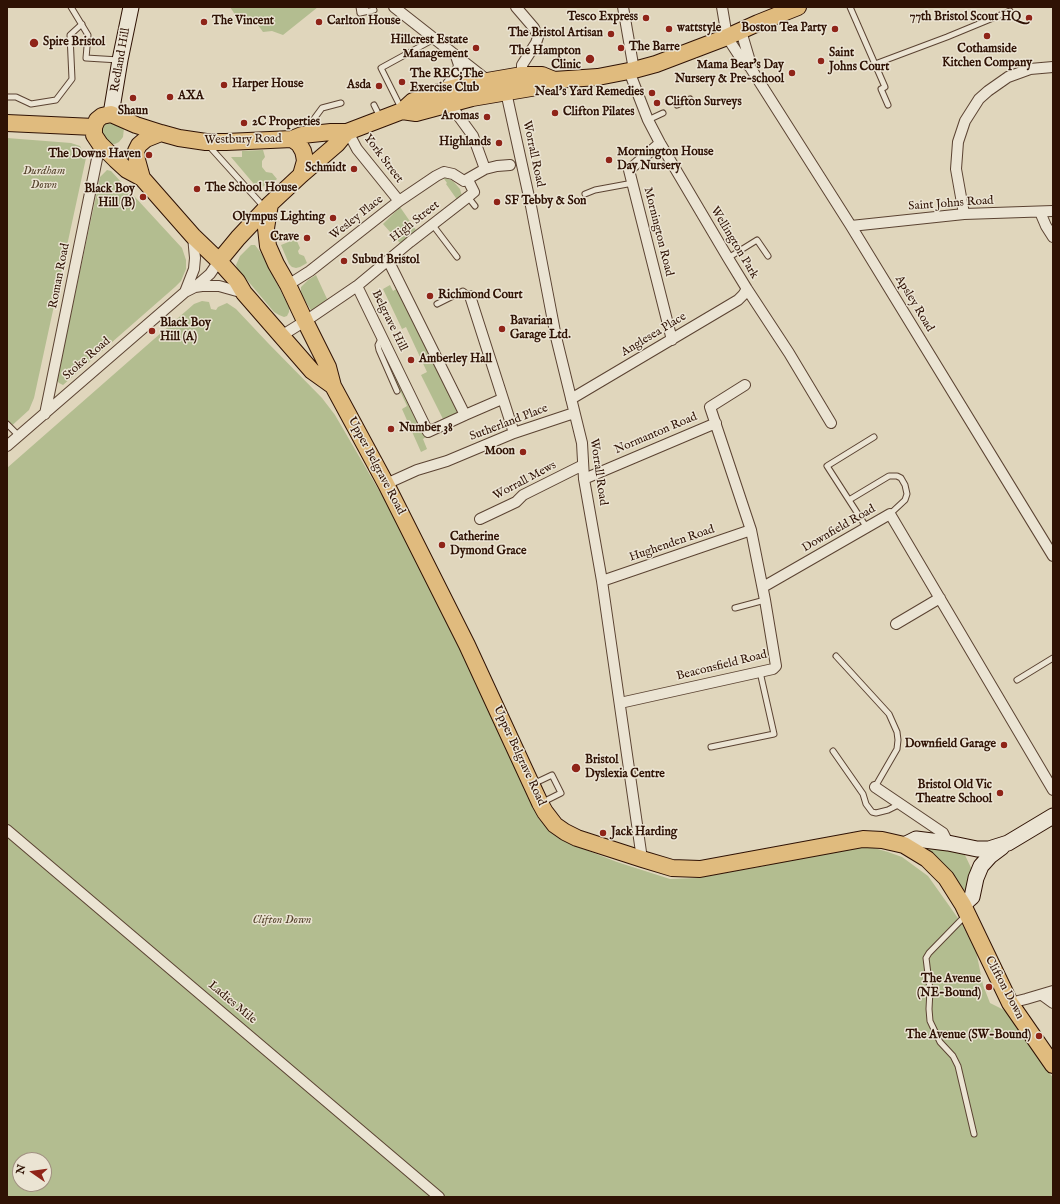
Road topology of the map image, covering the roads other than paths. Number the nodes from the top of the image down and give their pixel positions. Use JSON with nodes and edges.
{"nodes":[{"id":1,"x":71,"y":7,"type":"edge"},
{"id":2,"x":131,"y":7,"type":"edge"},
{"id":3,"x":359,"y":7,"type":"edge"},
{"id":4,"x":366,"y":7,"type":"edge"},
{"id":5,"x":394,"y":7,"type":"edge"},
{"id":6,"x":516,"y":7,"type":"edge"},
{"id":7,"x":623,"y":7,"type":"edge"},
{"id":8,"x":722,"y":7,"type":"edge"},
{"id":9,"x":798,"y":7,"type":"edge"},
{"id":10,"x":850,"y":7,"type":"edge"},
{"id":11,"x":374,"y":10,"type":"dead end"},
{"id":12,"x":1010,"y":11,"type":"dead end"},
{"id":13,"x":360,"y":13,"type":"junction"},
{"id":14,"x":82,"y":24,"type":"junction"},
{"id":15,"x":734,"y":34,"type":"junction"},
{"id":16,"x":434,"y":39,"type":"junction"},
{"id":17,"x":456,"y":56,"type":"junction"},
{"id":18,"x":120,"y":60,"type":"junction"},
{"id":19,"x":875,"y":64,"type":"junction"},
{"id":20,"x":750,"y":67,"type":"junction"},
{"id":21,"x":1053,"y":67,"type":"edge"},
{"id":22,"x":632,"y":70,"type":"junction"},
{"id":23,"x":522,"y":75,"type":"junction"},
{"id":24,"x":487,"y":80,"type":"junction"},
{"id":25,"x":554,"y":80,"type":"junction"},
{"id":26,"x":506,"y":92,"type":"junction"},
{"id":27,"x":446,"y":97,"type":"junction"},
{"id":28,"x":7,"y":98,"type":"edge"},
{"id":29,"x":690,"y":99,"type":"dead end"},
{"id":30,"x":341,"y":103,"type":"dead end"},
{"id":31,"x":677,"y":105,"type":"dead end"},
{"id":32,"x":888,"y":105,"type":"dead end"},
{"id":33,"x":402,"y":111,"type":"junction"},
{"id":34,"x":663,"y":113,"type":"dead end"},
{"id":35,"x":112,"y":114,"type":"junction"},
{"id":36,"x":648,"y":120,"type":"junction"},
{"id":37,"x":7,"y":123,"type":"edge"},
{"id":38,"x":95,"y":124,"type":"junction"},
{"id":39,"x":347,"y":132,"type":"junction"},
{"id":40,"x":160,"y":133,"type":"junction"},
{"id":41,"x":297,"y":137,"type":"junction"},
{"id":42,"x":206,"y":142,"type":"junction"},
{"id":43,"x":660,"y":143,"type":"junction"},
{"id":44,"x":100,"y":144,"type":"junction"},
{"id":45,"x":510,"y":165,"type":"dead end"},
{"id":46,"x":485,"y":169,"type":"junction"},
{"id":47,"x":301,"y":175,"type":"junction"},
{"id":48,"x":142,"y":178,"type":"junction"},
{"id":49,"x":468,"y":180,"type":"junction"},
{"id":50,"x":633,"y":183,"type":"junction"},
{"id":51,"x":594,"y":184,"type":"dead end"},
{"id":52,"x":595,"y":190,"type":"junction"},
{"id":53,"x":585,"y":194,"type":"dead end"},
{"id":54,"x":468,"y":197,"type":"junction"},
{"id":55,"x":399,"y":201,"type":"junction"},
{"id":56,"x":268,"y":206,"type":"junction"},
{"id":57,"x":474,"y":206,"type":"dead end"},
{"id":58,"x":1053,"y":211,"type":"edge"},
{"id":59,"x":1040,"y":212,"type":"junction"},
{"id":60,"x":964,"y":214,"type":"junction"},
{"id":61,"x":432,"y":224,"type":"junction"},
{"id":62,"x":851,"y":226,"type":"junction"},
{"id":63,"x":193,"y":236,"type":"junction"},
{"id":64,"x":1053,"y":237,"type":"edge"},
{"id":65,"x":768,"y":256,"type":"dead end"},
{"id":66,"x":457,"y":258,"type":"dead end"},
{"id":67,"x":728,"y":258,"type":"junction"},
{"id":68,"x":388,"y":260,"type":"junction"},
{"id":69,"x":219,"y":261,"type":"junction"},
{"id":70,"x":288,"y":285,"type":"junction"},
{"id":71,"x":357,"y":286,"type":"junction"},
{"id":72,"x":195,"y":287,"type":"junction"},
{"id":73,"x":746,"y":289,"type":"junction"},
{"id":74,"x":185,"y":292,"type":"junction"},
{"id":75,"x":244,"y":293,"type":"junction"},
{"id":76,"x":470,"y":296,"type":"joint"},
{"id":77,"x":438,"y":304,"type":"dead end"},
{"id":78,"x":305,"y":321,"type":"junction"},
{"id":79,"x":281,"y":336,"type":"junction"},
{"id":80,"x":382,"y":336,"type":"junction"},
{"id":81,"x":672,"y":340,"type":"junction"},
{"id":82,"x":745,"y":385,"type":"dead end"},
{"id":83,"x":334,"y":386,"type":"junction"},
{"id":84,"x":397,"y":391,"type":"dead end"},
{"id":85,"x":502,"y":399,"type":"junction"},
{"id":86,"x":571,"y":399,"type":"junction"},
{"id":87,"x":574,"y":413,"type":"junction"},
{"id":88,"x":45,"y":414,"type":"junction"},
{"id":89,"x":465,"y":415,"type":"junction"},
{"id":90,"x":716,"y":423,"type":"junction"},
{"id":91,"x":831,"y":423,"type":"dead end"},
{"id":92,"x":7,"y":424,"type":"edge"},
{"id":93,"x":514,"y":433,"type":"junction"},
{"id":94,"x":19,"y":436,"type":"junction"},
{"id":95,"x":874,"y":437,"type":"dead end"},
{"id":96,"x":7,"y":446,"type":"edge"},
{"id":97,"x":582,"y":466,"type":"junction"},
{"id":98,"x":584,"y":479,"type":"junction"},
{"id":99,"x":386,"y":484,"type":"junction"},
{"id":100,"x":849,"y":500,"type":"junction"},
{"id":101,"x":890,"y":514,"type":"junction"},
{"id":102,"x":480,"y":519,"type":"dead end"},
{"id":103,"x":867,"y":528,"type":"junction"},
{"id":104,"x":751,"y":530,"type":"junction"},
{"id":105,"x":1053,"y":556,"type":"edge"},
{"id":106,"x":602,"y":581,"type":"junction"},
{"id":107,"x":763,"y":587,"type":"junction"},
{"id":108,"x":940,"y":598,"type":"junction"},
{"id":109,"x":765,"y":600,"type":"junction"},
{"id":110,"x":735,"y":608,"type":"dead end"},
{"id":111,"x":896,"y":624,"type":"dead end"},
{"id":112,"x":836,"y":656,"type":"dead end"},
{"id":113,"x":1053,"y":658,"type":"edge"},
{"id":114,"x":760,"y":672,"type":"junction"},
{"id":115,"x":1017,"y":680,"type":"dead end"},
{"id":116,"x":620,"y":703,"type":"junction"},
{"id":117,"x":711,"y":747,"type":"dead end"},
{"id":118,"x":832,"y":751,"type":"dead end"},
{"id":119,"x":532,"y":785,"type":"junction"},
{"id":120,"x":875,"y":787,"type":"joint"},
{"id":121,"x":1053,"y":790,"type":"edge"},
{"id":122,"x":540,"y":803,"type":"junction"},
{"id":123,"x":900,"y":804,"type":"junction"},
{"id":124,"x":1053,"y":816,"type":"edge"},
{"id":125,"x":7,"y":830,"type":"edge"},
{"id":126,"x":948,"y":843,"type":"junction"},
{"id":127,"x":1008,"y":843,"type":"junction"},
{"id":128,"x":904,"y":845,"type":"junction"},
{"id":129,"x":642,"y":859,"type":"junction"},
{"id":130,"x":965,"y":910,"type":"junction"},
{"id":131,"x":1053,"y":991,"type":"edge"},
{"id":132,"x":1042,"y":995,"type":"junction"},
{"id":133,"x":1010,"y":1003,"type":"junction"},
{"id":134,"x":1053,"y":1004,"type":"edge"},
{"id":135,"x":1053,"y":1066,"type":"edge"},
{"id":136,"x":974,"y":1134,"type":"dead end"},
{"id":137,"x":439,"y":1197,"type":"edge"}],
"edges":[{"from":1,"to":14,"type":"lane"},
{"from":2,"to":18,"type":"main road","name":"Redland Hill"},
{"from":3,"to":13,"type":"lane"},
{"from":4,"to":13,"type":"lane"},
{"from":5,"to":16,"type":"street"},
{"from":6,"to":23,"type":"street"},
{"from":7,"to":22,"type":"street","name":"Wellington Park"},
{"from":8,"to":15,"type":"street"},
{"from":9,"to":15,"type":"main road"},
{"from":10,"to":19,"type":"lane"},
{"from":11,"to":13,"type":"lane"},
{"from":12,"to":19,"type":"lane"},
{"from":14,"to":18,"type":"lane"},
{"from":14,"to":28,"type":"lane"},
{"from":15,"to":20,"type":"street","name":"Apsley Road"},
{"from":15,"to":20,"type":"street","name":"Apsley Road"},
{"from":15,"to":22,"type":"main road"},
{"from":16,"to":17,"type":"street"},
{"from":16,"to":33,"type":"lane"},
{"from":17,"to":24,"type":"street"},
{"from":17,"to":27,"type":"street"},
{"from":18,"to":35,"type":"main road","name":"Redland Hill"},
{"from":19,"to":32,"type":"lane"},
{"from":20,"to":62,"type":"street","name":"Apsley Road"},
{"from":21,"to":60,"type":"street"},
{"from":22,"to":25,"type":"main road"},
{"from":22,"to":36,"type":"street","name":"Wellington Park"},
{"from":23,"to":24,"type":"main road"},
{"from":23,"to":25,"type":"main road"},
{"from":24,"to":27,"type":"main road"},
{"from":25,"to":26,"type":"main road"},
{"from":26,"to":27,"type":"main road"},
{"from":26,"to":86,"type":"street","name":"Worrall Road"},
{"from":27,"to":33,"type":"main road"},
{"from":27,"to":46,"type":"street"},
{"from":29,"to":31,"type":"lane"},
{"from":30,"to":41,"type":"lane"},
{"from":33,"to":39,"type":"main road"},
{"from":34,"to":36,"type":"lane"},
{"from":35,"to":38,"type":"main road"},
{"from":35,"to":40,"type":"main road","name":"Westbury Road"},
{"from":36,"to":43,"type":"street","name":"Wellington Park"},
{"from":37,"to":38,"type":"main road"},
{"from":38,"to":44,"type":"main road","name":"Upper Belgrave Road"},
{"from":39,"to":41,"type":"main road","name":"Westbury Road"},
{"from":39,"to":47,"type":"main road"},
{"from":39,"to":55,"type":"street","name":"York Street"},
{"from":40,"to":42,"type":"main road","name":"Westbury Road"},
{"from":40,"to":48,"type":"main road","name":"Upper Belgrave Road"},
{"from":41,"to":42,"type":"main road","name":"Westbury Road"},
{"from":41,"to":47,"type":"main road"},
{"from":42,"to":56,"type":"lane"},
{"from":43,"to":50,"type":"street","name":"Mornington Road"},
{"from":43,"to":67,"type":"street","name":"Wellington Park"},
{"from":44,"to":48,"type":"main road","name":"Upper Belgrave Road"},
{"from":44,"to":88,"type":"street","name":"Roman Road"},
{"from":45,"to":46,"type":"street"},
{"from":46,"to":49,"type":"street"},
{"from":47,"to":56,"type":"main road"},
{"from":48,"to":63,"type":"main road","name":"Upper Belgrave Road"},
{"from":49,"to":54,"type":"street"},
{"from":49,"to":55,"type":"street","name":"Wesley Place"},
{"from":50,"to":52,"type":"lane"},
{"from":50,"to":81,"type":"street","name":"Mornington Road"},
{"from":51,"to":52,"type":"lane"},
{"from":52,"to":53,"type":"lane"},
{"from":54,"to":57,"type":"lane"},
{"from":54,"to":61,"type":"street","name":"High Street"},
{"from":55,"to":70,"type":"street","name":"Wesley Place"},
{"from":56,"to":69,"type":"main road"},
{"from":56,"to":70,"type":"main road","name":"Upper Belgrave Road"},
{"from":58,"to":59,"type":"street","name":"Saint Johns Road"},
{"from":59,"to":60,"type":"street","name":"Saint Johns Road"},
{"from":59,"to":64,"type":"street"},
{"from":60,"to":62,"type":"street","name":"Saint Johns Road"},
{"from":61,"to":66,"type":"lane"},
{"from":61,"to":68,"type":"street","name":"High Street"},
{"from":62,"to":105,"type":"street","name":"Apsley Road"},
{"from":63,"to":69,"type":"main road","name":"Upper Belgrave Road"},
{"from":63,"to":74,"type":"street","name":"Stoke Road"},
{"from":65,"to":67,"type":"lane"},
{"from":67,"to":73,"type":"street","name":"Wellington Park"},
{"from":68,"to":71,"type":"street","name":"High Street"},
{"from":68,"to":89,"type":"street"},
{"from":69,"to":72,"type":"street","name":"Stoke Road"},
{"from":69,"to":75,"type":"main road","name":"Upper Belgrave Road"},
{"from":70,"to":78,"type":"main road","name":"Upper Belgrave Road"},
{"from":71,"to":78,"type":"street","name":"High Street"},
{"from":71,"to":80,"type":"street","name":"Belgrave Hill"},
{"from":72,"to":74,"type":"street","name":"Stoke Road"},
{"from":72,"to":75,"type":"street","name":"Stoke Road"},
{"from":73,"to":81,"type":"street","name":"Anglesea Place"},
{"from":73,"to":91,"type":"street","name":"Wellington Park"},
{"from":74,"to":88,"type":"street","name":"Stoke Road"},
{"from":75,"to":79,"type":"main road","name":"Upper Belgrave Road"},
{"from":76,"to":77,"type":"lane"},
{"from":76,"to":85,"type":"street"},
{"from":78,"to":79,"type":"street","name":"High Street"},
{"from":78,"to":83,"type":"main road","name":"Upper Belgrave Road"},
{"from":79,"to":83,"type":"main road","name":"Upper Belgrave Road"},
{"from":80,"to":84,"type":"lane"},
{"from":80,"to":89,"type":"street","name":"Belgrave Hill"},
{"from":81,"to":86,"type":"street","name":"Anglesea Place"},
{"from":82,"to":90,"type":"street"},
{"from":83,"to":99,"type":"main road","name":"Upper Belgrave Road"},
{"from":85,"to":89,"type":"street"},
{"from":85,"to":93,"type":"street"},
{"from":86,"to":87,"type":"street","name":"Worrall Road"},
{"from":87,"to":93,"type":"street","name":"Sutherland Place"},
{"from":87,"to":97,"type":"street","name":"Worrall Road"},
{"from":88,"to":94,"type":"street","name":"Stoke Road"},
{"from":90,"to":98,"type":"street","name":"Normanton Road"},
{"from":90,"to":104,"type":"street"},
{"from":92,"to":94,"type":"lane"},
{"from":93,"to":99,"type":"street","name":"Sutherland Place"},
{"from":94,"to":96,"type":"street","name":"Stoke Road"},
{"from":95,"to":100,"type":"lane"},
{"from":97,"to":98,"type":"street","name":"Worrall Road"},
{"from":97,"to":102,"type":"street","name":"Worrall Mews"},
{"from":98,"to":106,"type":"street","name":"Worrall Road"},
{"from":99,"to":119,"type":"main road","name":"Upper Belgrave Road"},
{"from":100,"to":101,"type":"lane"},
{"from":100,"to":103,"type":"lane"},
{"from":101,"to":103,"type":"street","name":"Downfield Road"},
{"from":101,"to":108,"type":"street","name":"Downfield Road"},
{"from":103,"to":107,"type":"street","name":"Downfield Road"},
{"from":104,"to":106,"type":"street","name":"Hughenden Road"},
{"from":104,"to":107,"type":"street"},
{"from":106,"to":116,"type":"street","name":"Worrall Road"},
{"from":107,"to":109,"type":"street","name":"Beaconsfield Road"},
{"from":108,"to":111,"type":"street"},
{"from":108,"to":121,"type":"street","name":"Downfield Road"},
{"from":109,"to":110,"type":"lane"},
{"from":109,"to":114,"type":"street","name":"Beaconsfield Road"},
{"from":112,"to":120,"type":"lane"},
{"from":113,"to":115,"type":"lane"},
{"from":114,"to":116,"type":"street","name":"Beaconsfield Road"},
{"from":114,"to":117,"type":"lane"},
{"from":116,"to":129,"type":"street","name":"Worrall Road"},
{"from":118,"to":123,"type":"lane"},
{"from":119,"to":122,"type":"main road","name":"Upper Belgrave Road"},
{"from":119,"to":122,"type":"lane"},
{"from":120,"to":123,"type":"street"},
{"from":122,"to":129,"type":"main road","name":"Upper Belgrave Road"},
{"from":123,"to":126,"type":"street"},
{"from":124,"to":127,"type":"main road"},
{"from":125,"to":137,"type":"street","name":"Ladies Mile"},
{"from":126,"to":127,"type":"main road"},
{"from":126,"to":128,"type":"main road"},
{"from":127,"to":130,"type":"main road"},
{"from":128,"to":129,"type":"main road","name":"Upper Belgrave Road"},
{"from":128,"to":130,"type":"main road","name":"Clifton Down"},
{"from":130,"to":133,"type":"main road","name":"Clifton Down"},
{"from":130,"to":136,"type":"lane"},
{"from":131,"to":132,"type":"street"},
{"from":132,"to":133,"type":"street"},
{"from":132,"to":134,"type":"street"},
{"from":133,"to":135,"type":"main road","name":"Clifton Down"}]}
